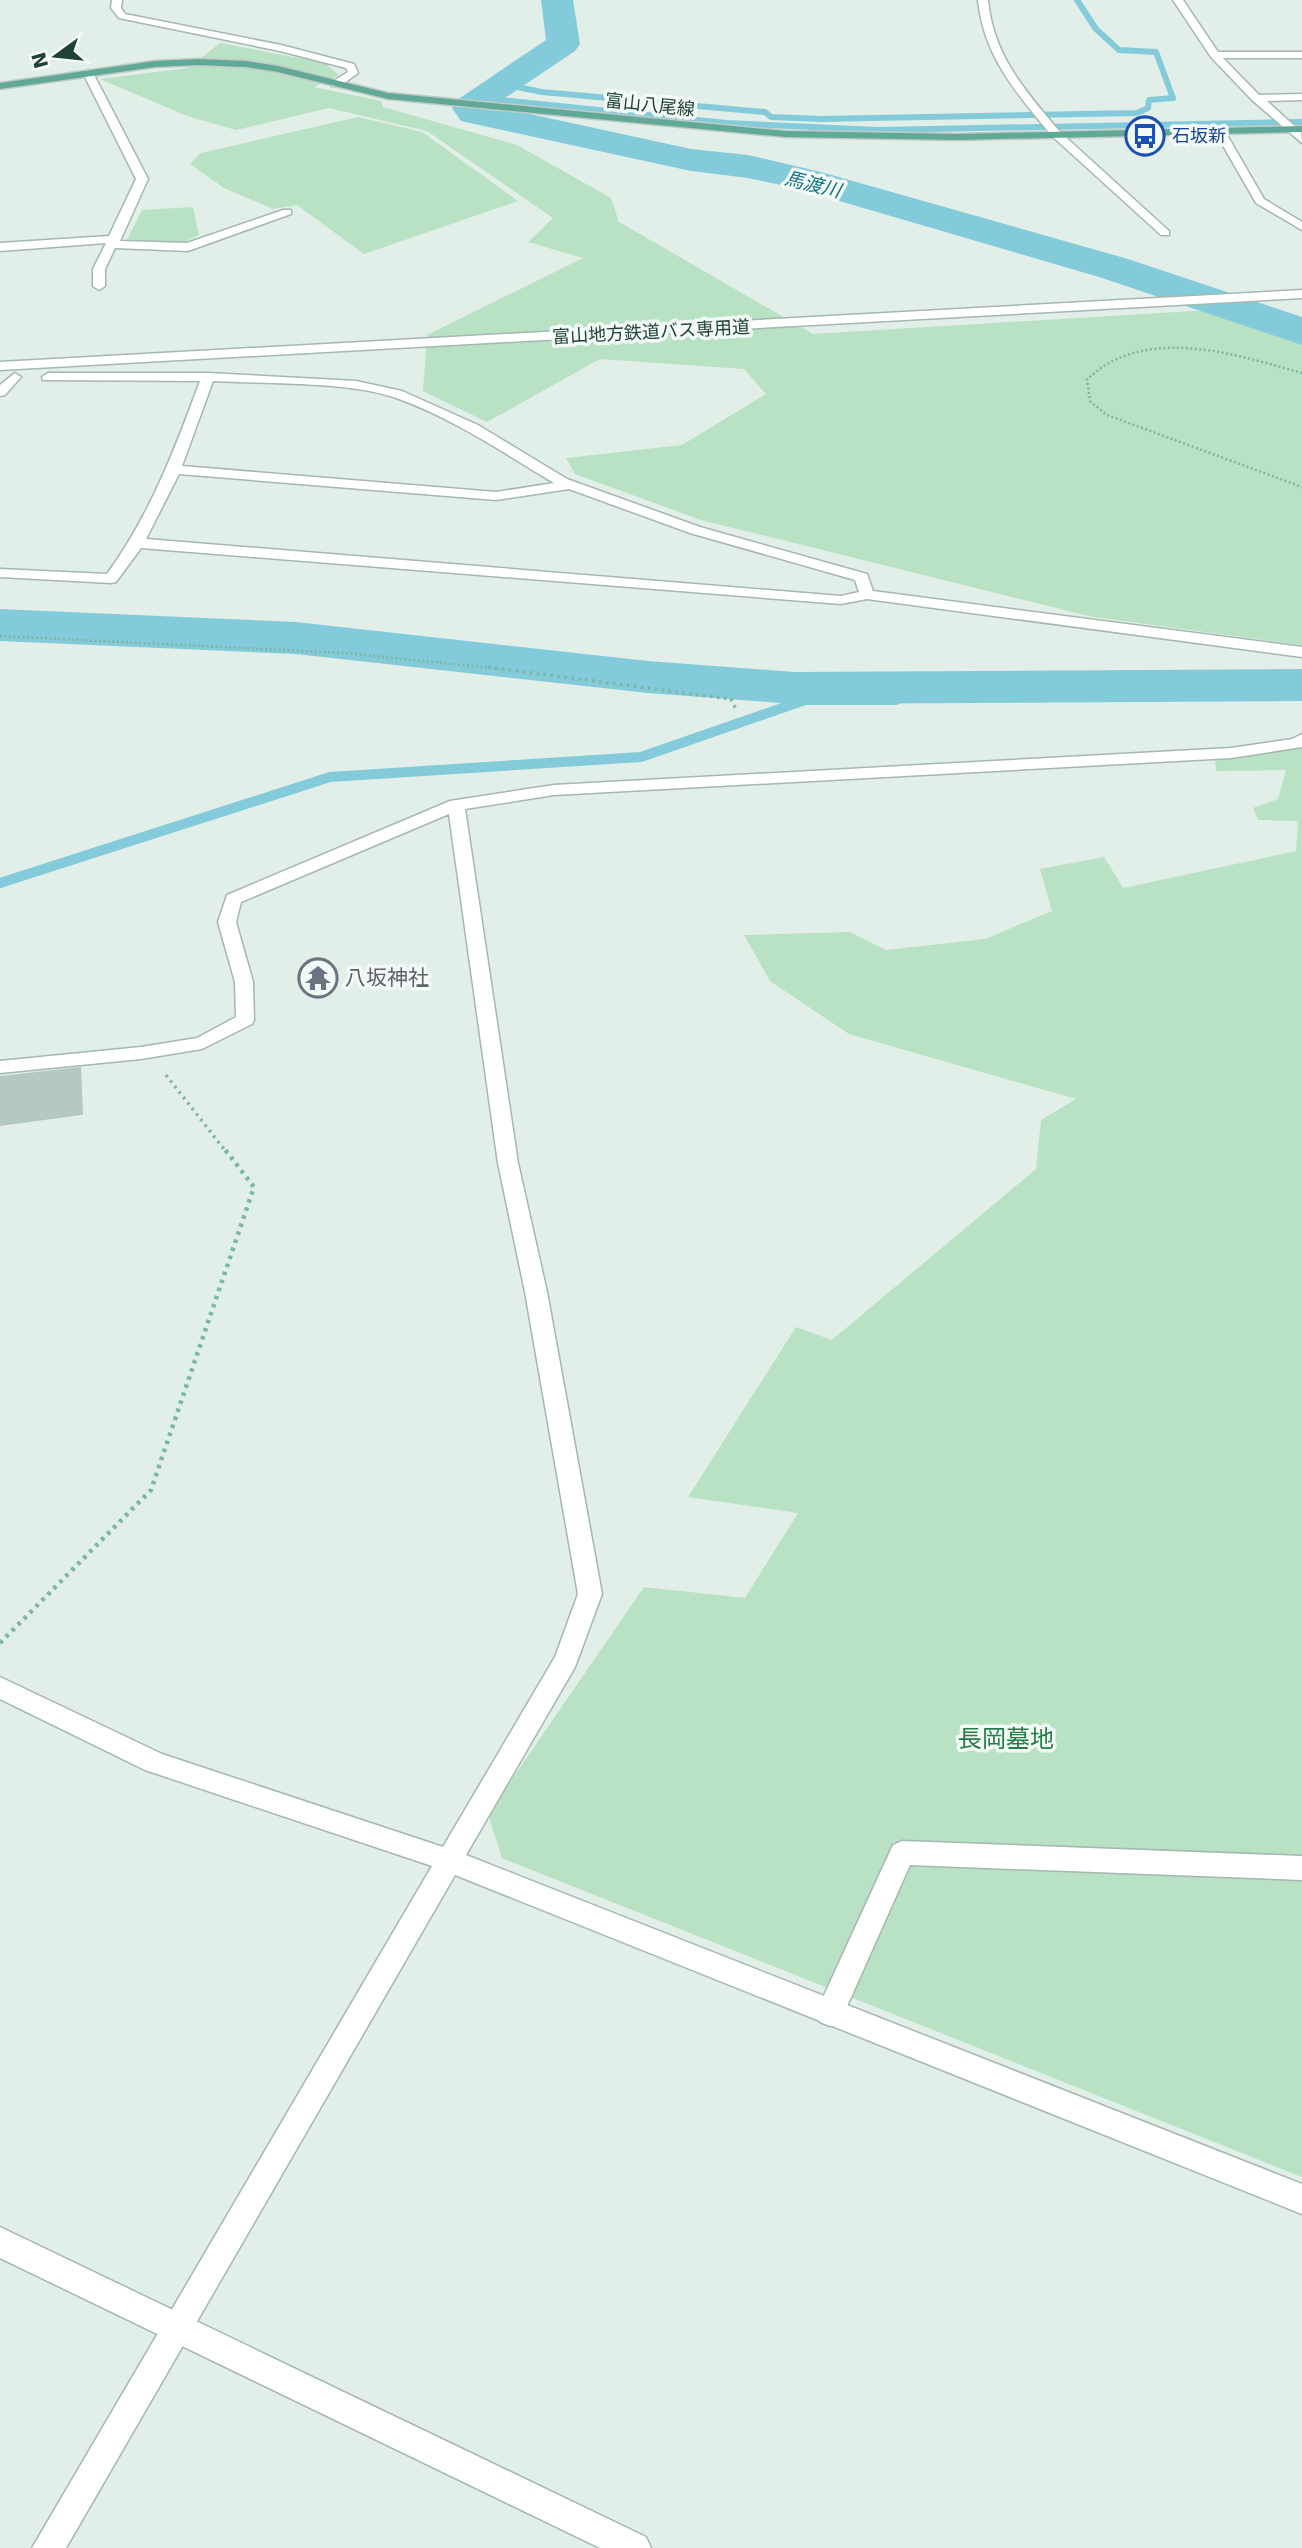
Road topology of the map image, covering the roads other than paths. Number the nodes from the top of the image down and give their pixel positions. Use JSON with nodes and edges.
{"nodes":[{"id":1,"x":117,"y":0,"type":"edge"},
{"id":2,"x":983,"y":0,"type":"edge"},
{"id":3,"x":1178,"y":0,"type":"edge"},
{"id":4,"x":1215,"y":55,"type":"junction"},
{"id":5,"x":1302,"y":55,"type":"edge"},
{"id":6,"x":88,"y":74,"type":"junction"},
{"id":7,"x":336,"y":84,"type":"junction"},
{"id":8,"x":0,"y":86,"type":"edge"},
{"id":9,"x":1302,"y":97,"type":"edge"},
{"id":10,"x":1256,"y":98,"type":"junction"},
{"id":11,"x":1298,"y":129,"type":"edge"},
{"id":12,"x":1219,"y":130,"type":"junction"},
{"id":13,"x":1056,"y":134,"type":"junction"},
{"id":14,"x":1302,"y":140,"type":"edge"},
{"id":15,"x":287,"y":212,"type":"dead end"},
{"id":16,"x":1302,"y":227,"type":"edge"},
{"id":17,"x":1165,"y":233,"type":"dead end"},
{"id":18,"x":113,"y":242,"type":"junction"},
{"id":19,"x":0,"y":247,"type":"edge"},
{"id":20,"x":99,"y":286,"type":"dead end"},
{"id":21,"x":1302,"y":293,"type":"edge"},
{"id":22,"x":0,"y":366,"type":"edge"},
{"id":23,"x":0,"y":377,"type":"edge"},
{"id":24,"x":15,"y":377,"type":"junction"},
{"id":25,"x":208,"y":377,"type":"junction"},
{"id":26,"x":0,"y":392,"type":"edge"},
{"id":27,"x":174,"y":469,"type":"junction"},
{"id":28,"x":569,"y":485,"type":"junction"},
{"id":29,"x":137,"y":543,"type":"junction"},
{"id":30,"x":0,"y":573,"type":"edge"},
{"id":31,"x":867,"y":595,"type":"junction"},
{"id":32,"x":1302,"y":652,"type":"edge"},
{"id":33,"x":1302,"y":739,"type":"edge"},
{"id":34,"x":456,"y":805,"type":"junction"},
{"id":35,"x":0,"y":1067,"type":"edge"},
{"id":36,"x":0,"y":1688,"type":"edge"},
{"id":37,"x":448,"y":1860,"type":"junction"},
{"id":38,"x":1302,"y":1868,"type":"edge"},
{"id":39,"x":830,"y":2013,"type":"junction"},
{"id":40,"x":1302,"y":2199,"type":"edge"},
{"id":41,"x":0,"y":2242,"type":"edge"},
{"id":42,"x":175,"y":2328,"type":"junction"},
{"id":43,"x":48,"y":2548,"type":"edge"},
{"id":44,"x":635,"y":2548,"type":"edge"}],
"edges":[{"from":1,"to":7,"type":"street"},
{"from":2,"to":13,"type":"street"},
{"from":3,"to":4,"type":"street"},
{"from":4,"to":5,"type":"street"},
{"from":4,"to":10,"type":"street"},
{"from":6,"to":7,"type":"main road","name":"富山八尾線"},
{"from":6,"to":8,"type":"main road","name":"富山八尾線"},
{"from":6,"to":18,"type":"street"},
{"from":7,"to":13,"type":"main road","name":"富山八尾線"},
{"from":9,"to":10,"type":"street"},
{"from":10,"to":11,"type":"street"},
{"from":11,"to":12,"type":"main road","name":"富山八尾線"},
{"from":11,"to":14,"type":"street"},
{"from":12,"to":13,"type":"main road","name":"富山八尾線"},
{"from":12,"to":16,"type":"street"},
{"from":13,"to":17,"type":"street"},
{"from":15,"to":18,"type":"street"},
{"from":18,"to":19,"type":"street"},
{"from":18,"to":20,"type":"street"},
{"from":21,"to":22,"type":"street","name":"富山地方鉄道バス専用道"},
{"from":23,"to":24,"type":"street"},
{"from":24,"to":25,"type":"street"},
{"from":24,"to":26,"type":"street"},
{"from":25,"to":27,"type":"street"},
{"from":25,"to":28,"type":"street"},
{"from":27,"to":28,"type":"street"},
{"from":27,"to":29,"type":"street"},
{"from":28,"to":31,"type":"street"},
{"from":29,"to":30,"type":"street"},
{"from":29,"to":31,"type":"street"},
{"from":31,"to":32,"type":"street"},
{"from":33,"to":34,"type":"street"},
{"from":34,"to":35,"type":"street"},
{"from":34,"to":37,"type":"street"},
{"from":36,"to":37,"type":"street"},
{"from":37,"to":39,"type":"street"},
{"from":37,"to":42,"type":"street"},
{"from":38,"to":39,"type":"street"},
{"from":39,"to":40,"type":"street"},
{"from":41,"to":42,"type":"street"},
{"from":42,"to":43,"type":"street"},
{"from":42,"to":44,"type":"street"}]}
